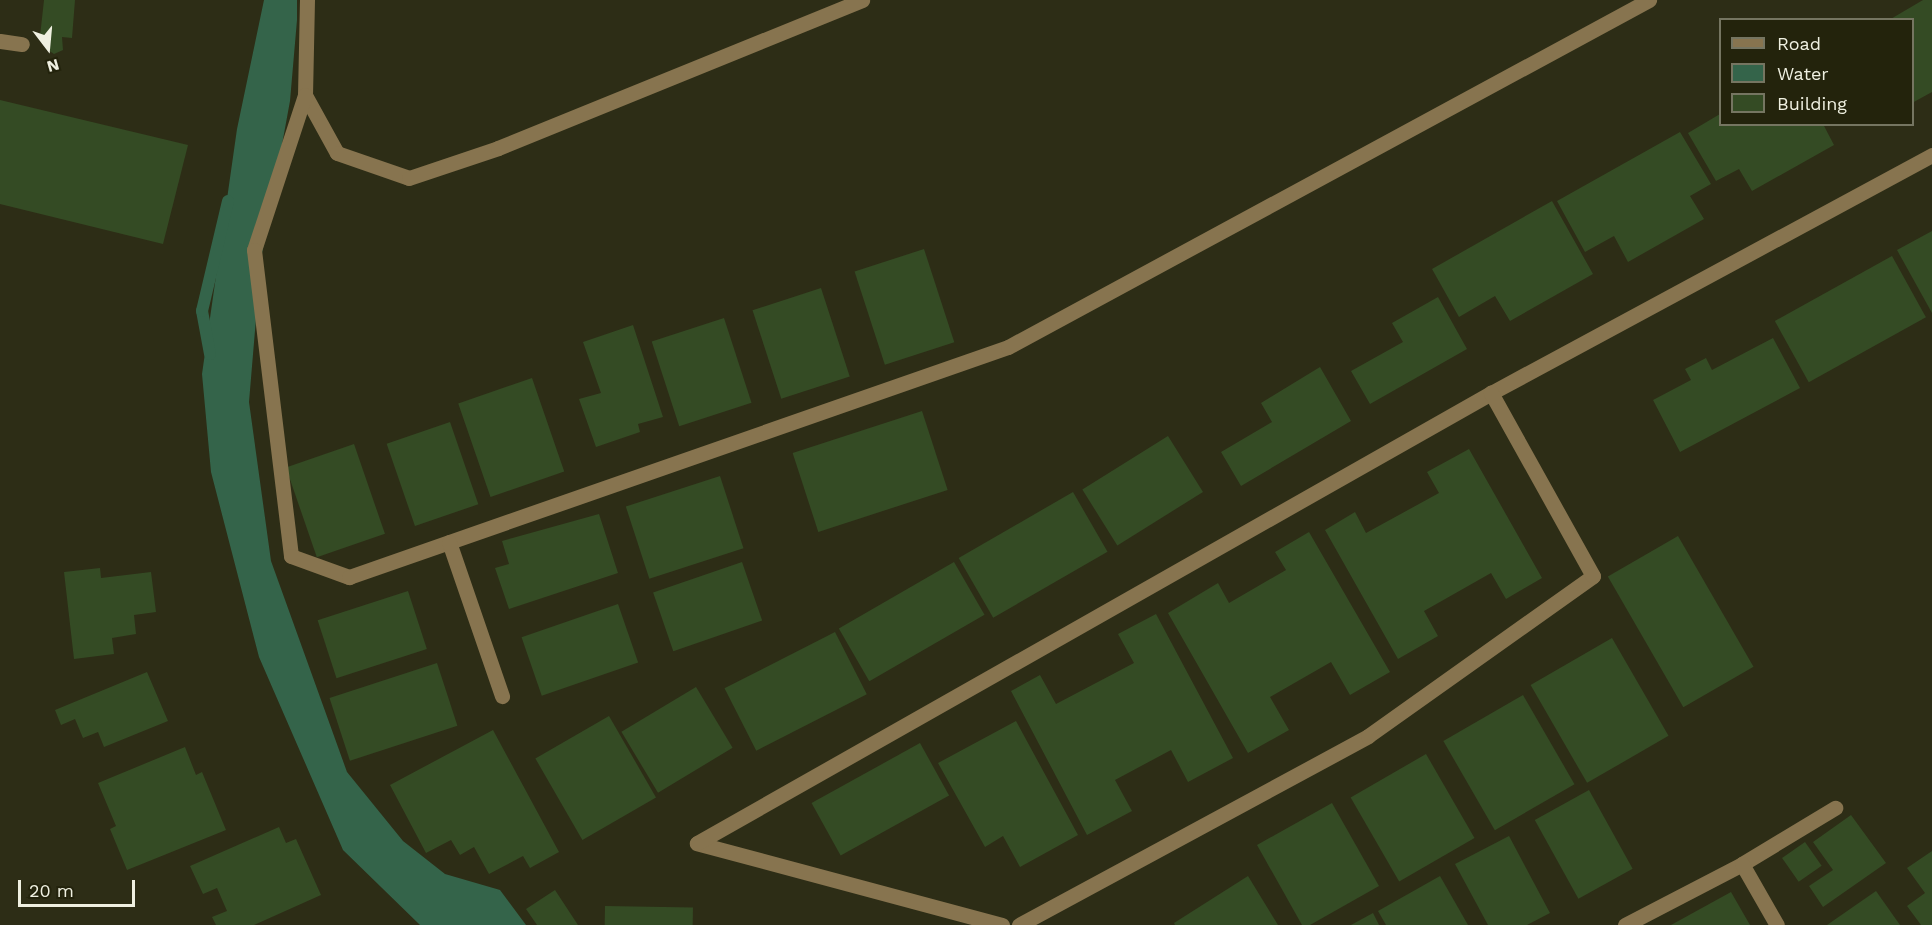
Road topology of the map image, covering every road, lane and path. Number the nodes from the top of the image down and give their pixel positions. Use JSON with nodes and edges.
{"nodes":[{"id":1,"x":307,"y":0,"type":"edge"},
{"id":2,"x":862,"y":0,"type":"edge"},
{"id":3,"x":1649,"y":0,"type":"edge"},
{"id":4,"x":0,"y":40,"type":"edge"},
{"id":5,"x":22,"y":44,"type":"dead end"},
{"id":6,"x":304,"y":95,"type":"junction"},
{"id":7,"x":1932,"y":155,"type":"edge"},
{"id":8,"x":1491,"y":393,"type":"junction"},
{"id":9,"x":449,"y":542,"type":"junction"},
{"id":10,"x":502,"y":696,"type":"dead end"},
{"id":11,"x":1835,"y":807,"type":"dead end"},
{"id":12,"x":1742,"y":864,"type":"junction"},
{"id":13,"x":1002,"y":925,"type":"edge"},
{"id":14,"x":1019,"y":925,"type":"edge"},
{"id":15,"x":1625,"y":925,"type":"edge"},
{"id":16,"x":1777,"y":925,"type":"edge"}],
"edges":[{"from":1,"to":6,"type":"street"},
{"from":2,"to":6,"type":"street"},
{"from":3,"to":9,"type":"street"},
{"from":4,"to":5,"type":"street"},
{"from":6,"to":9,"type":"street"},
{"from":7,"to":8,"type":"street"},
{"from":8,"to":13,"type":"street"},
{"from":8,"to":14,"type":"street"},
{"from":9,"to":10,"type":"street"},
{"from":11,"to":12,"type":"street"},
{"from":12,"to":15,"type":"street"},
{"from":12,"to":16,"type":"street"}]}
